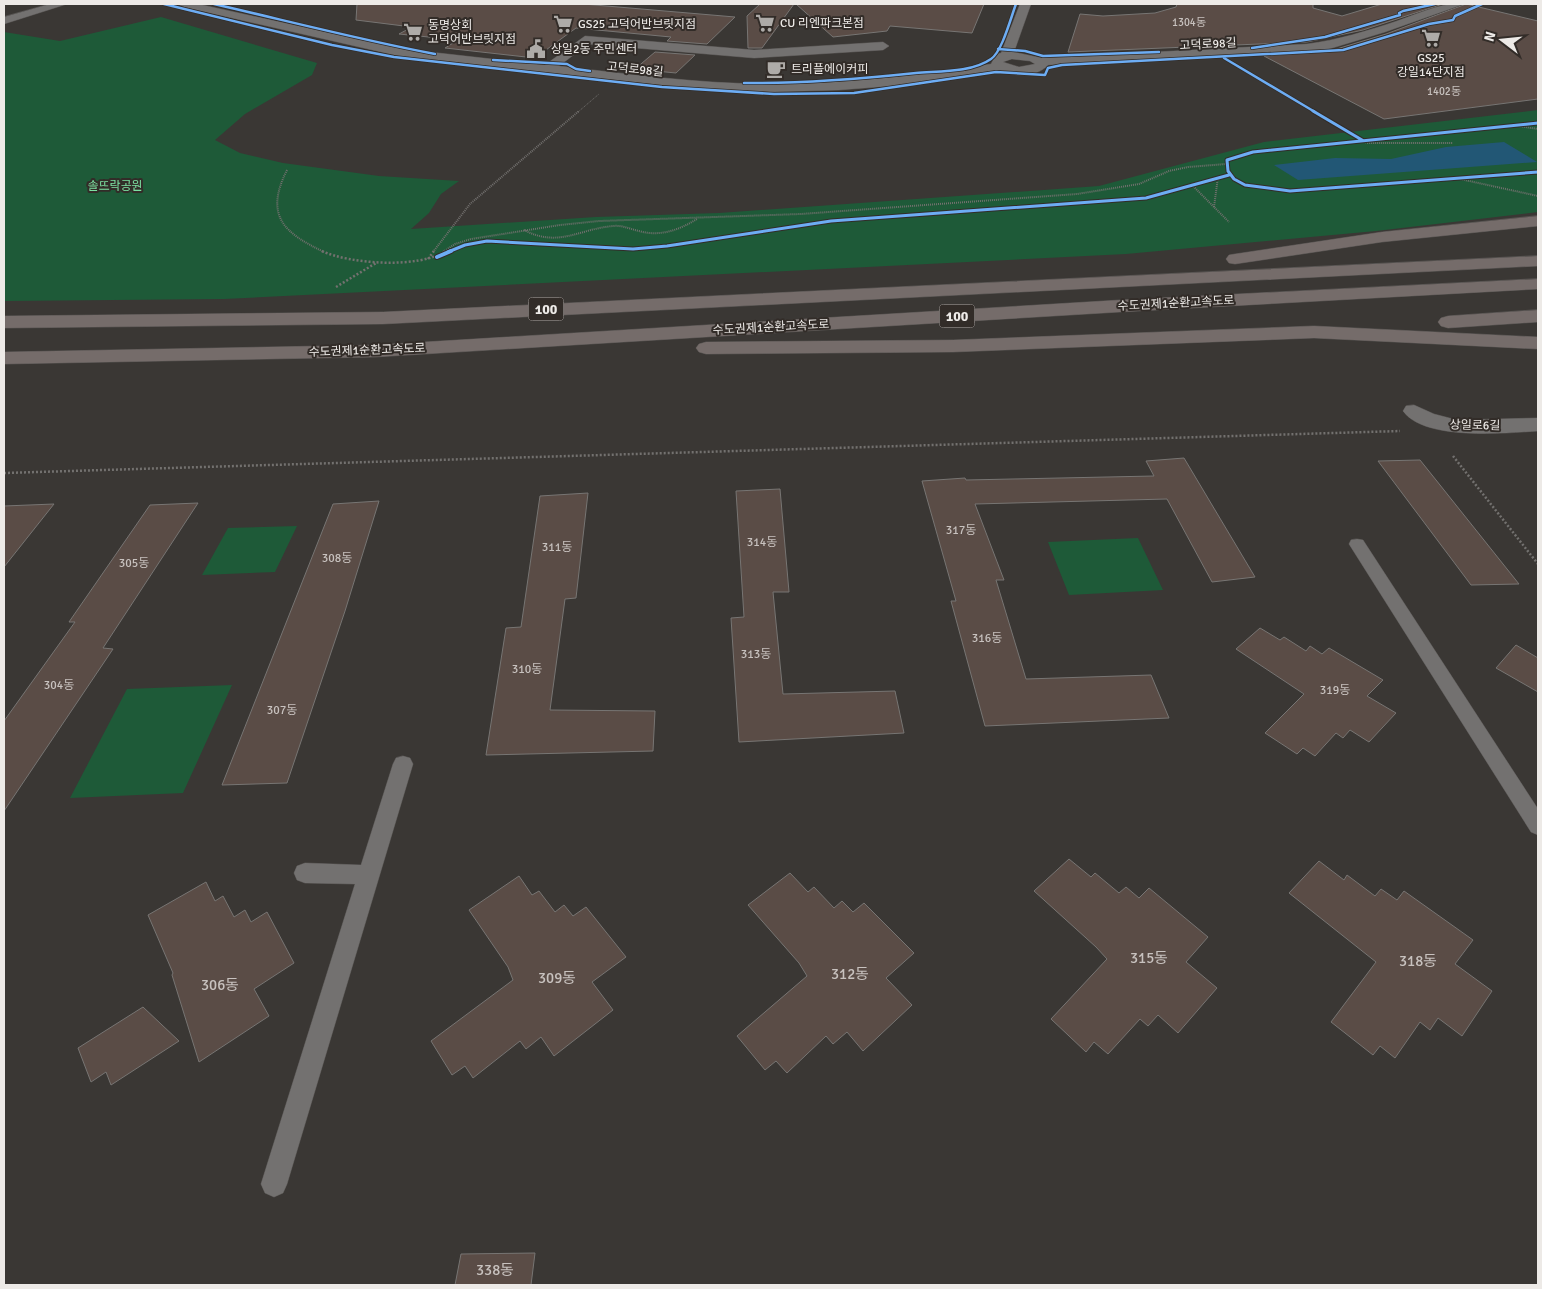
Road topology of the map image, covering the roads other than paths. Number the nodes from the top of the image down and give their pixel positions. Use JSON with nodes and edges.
{"nodes":[{"id":1,"x":61,"y":4,"type":"edge"},
{"id":2,"x":184,"y":4,"type":"edge"},
{"id":3,"x":1025,"y":4,"type":"edge"},
{"id":4,"x":1458,"y":4,"type":"edge"},
{"id":5,"x":4,"y":21,"type":"edge"},
{"id":6,"x":883,"y":46,"type":"dead end"},
{"id":7,"x":819,"y":52,"type":"junction"},
{"id":8,"x":1003,"y":61,"type":"junction"},
{"id":9,"x":546,"y":70,"type":"junction"},
{"id":10,"x":839,"y":86,"type":"junction"},
{"id":11,"x":1538,"y":221,"type":"edge"},
{"id":12,"x":1538,"y":261,"type":"edge"},
{"id":13,"x":1088,"y":282,"type":"junction"},
{"id":14,"x":1538,"y":284,"type":"edge"},
{"id":15,"x":1538,"y":316,"type":"edge"},
{"id":16,"x":4,"y":322,"type":"edge"},
{"id":17,"x":1314,"y":332,"type":"junction"},
{"id":18,"x":1538,"y":343,"type":"edge"},
{"id":19,"x":375,"y":351,"type":"junction"},
{"id":20,"x":4,"y":358,"type":"edge"},
{"id":21,"x":1414,"y":411,"type":"dead end"},
{"id":22,"x":1538,"y":425,"type":"edge"},
{"id":23,"x":1357,"y":544,"type":"dead end"},
{"id":24,"x":403,"y":764,"type":"dead end"},
{"id":25,"x":1538,"y":826,"type":"edge"},
{"id":26,"x":305,"y":873,"type":"dead end"},
{"id":27,"x":369,"y":875,"type":"junction"},
{"id":28,"x":274,"y":1184,"type":"dead end"}],
"edges":[{"from":1,"to":5,"type":"street"},
{"from":2,"to":9,"type":"street","name":"고덕로98길"},
{"from":3,"to":8,"type":"street"},
{"from":4,"to":8,"type":"street","name":"고덕로98길"},
{"from":6,"to":7,"type":"street"},
{"from":7,"to":9,"type":"street"},
{"from":7,"to":10,"type":"street"},
{"from":8,"to":10,"type":"street","name":"고덕로98길"},
{"from":9,"to":10,"type":"street","name":"고덕로98길"},
{"from":11,"to":13,"type":"highway"},
{"from":12,"to":13,"type":"highway","name":"수도권제1순환고속도로","number":"100"},
{"from":13,"to":16,"type":"highway","name":"수도권제1순환고속도로","number":"100"},
{"from":14,"to":19,"type":"highway","name":"수도권제1순환고속도로","number":"100"},
{"from":15,"to":17,"type":"highway"},
{"from":17,"to":18,"type":"highway"},
{"from":17,"to":19,"type":"highway"},
{"from":19,"to":20,"type":"highway","name":"수도권제1순환고속도로","number":"100"},
{"from":21,"to":22,"type":"street","name":"상일로6길"},
{"from":23,"to":25,"type":"lane"},
{"from":24,"to":27,"type":"lane"},
{"from":26,"to":27,"type":"lane"},
{"from":27,"to":28,"type":"lane"}]}
